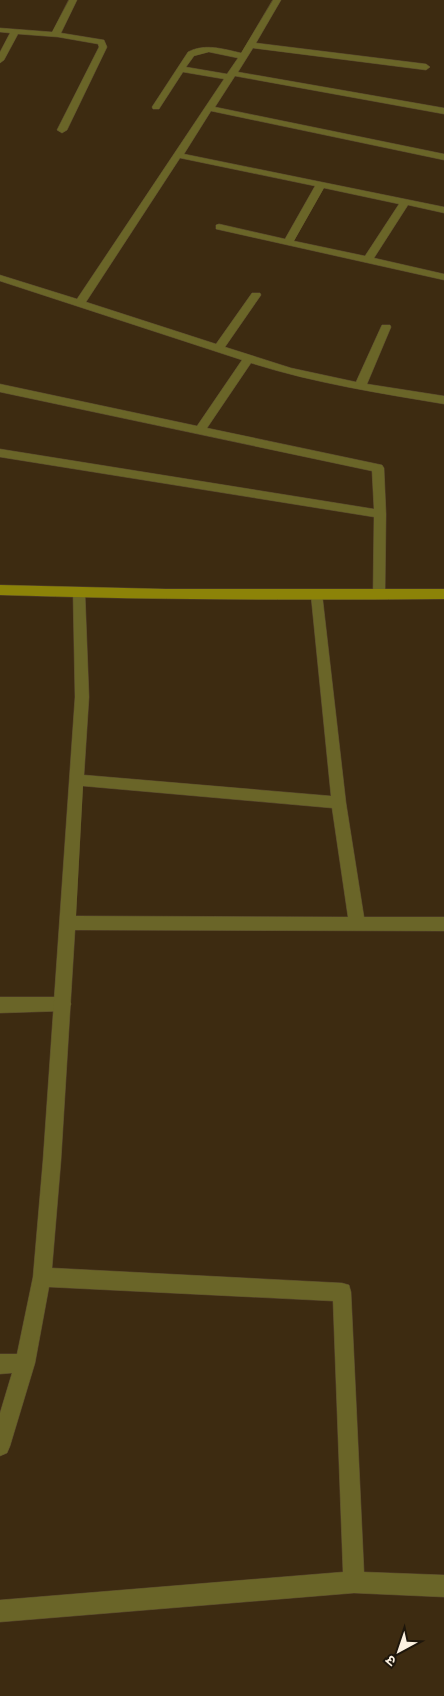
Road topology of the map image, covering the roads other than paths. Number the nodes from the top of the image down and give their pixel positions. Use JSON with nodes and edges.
{"nodes":[{"id":1,"x":73,"y":0,"type":"edge"},
{"id":2,"x":277,"y":0,"type":"edge"},
{"id":3,"x":0,"y":30,"type":"edge"},
{"id":4,"x":15,"y":31,"type":"junction"},
{"id":5,"x":58,"y":35,"type":"junction"},
{"id":6,"x":251,"y":44,"type":"junction"},
{"id":7,"x":243,"y":56,"type":"junction"},
{"id":8,"x":0,"y":60,"type":"edge"},
{"id":9,"x":426,"y":67,"type":"dead end"},
{"id":10,"x":181,"y":68,"type":"junction"},
{"id":11,"x":230,"y":75,"type":"junction"},
{"id":12,"x":156,"y":107,"type":"dead end"},
{"id":13,"x":208,"y":108,"type":"junction"},
{"id":14,"x":444,"y":111,"type":"edge"},
{"id":15,"x":62,"y":130,"type":"dead end"},
{"id":16,"x":177,"y":155,"type":"junction"},
{"id":17,"x":444,"y":157,"type":"edge"},
{"id":18,"x":321,"y":185,"type":"junction"},
{"id":19,"x":405,"y":202,"type":"junction"},
{"id":20,"x":444,"y":210,"type":"edge"},
{"id":21,"x":219,"y":227,"type":"dead end"},
{"id":22,"x":288,"y":242,"type":"junction"},
{"id":23,"x":368,"y":260,"type":"junction"},
{"id":24,"x":444,"y":277,"type":"edge"},
{"id":25,"x":0,"y":278,"type":"edge"},
{"id":26,"x":256,"y":296,"type":"dead end"},
{"id":27,"x":79,"y":304,"type":"junction"},
{"id":28,"x":386,"y":327,"type":"dead end"},
{"id":29,"x":219,"y":348,"type":"junction"},
{"id":30,"x":249,"y":358,"type":"junction"},
{"id":31,"x":360,"y":386,"type":"junction"},
{"id":32,"x":0,"y":388,"type":"edge"},
{"id":33,"x":444,"y":400,"type":"edge"},
{"id":34,"x":199,"y":431,"type":"junction"},
{"id":35,"x":0,"y":453,"type":"edge"},
{"id":36,"x":380,"y":514,"type":"junction"},
{"id":37,"x":0,"y":590,"type":"edge"},
{"id":38,"x":79,"y":593,"type":"junction"},
{"id":39,"x":379,"y":594,"type":"junction"},
{"id":40,"x":444,"y":594,"type":"edge"},
{"id":41,"x":317,"y":596,"type":"junction"},
{"id":42,"x":77,"y":780,"type":"junction"},
{"id":43,"x":339,"y":803,"type":"junction"},
{"id":44,"x":68,"y":923,"type":"junction"},
{"id":45,"x":357,"y":924,"type":"junction"},
{"id":46,"x":444,"y":924,"type":"edge"},
{"id":47,"x":0,"y":1004,"type":"edge"},
{"id":48,"x":63,"y":1004,"type":"junction"},
{"id":49,"x":42,"y":1277,"type":"junction"},
{"id":50,"x":25,"y":1363,"type":"junction"},
{"id":51,"x":0,"y":1364,"type":"edge"},
{"id":52,"x":0,"y":1446,"type":"edge"},
{"id":53,"x":354,"y":1582,"type":"junction"},
{"id":54,"x":444,"y":1586,"type":"edge"},
{"id":55,"x":0,"y":1611,"type":"edge"}],
"edges":[{"from":1,"to":5,"type":"street"},
{"from":2,"to":6,"type":"street"},
{"from":3,"to":4,"type":"street"},
{"from":4,"to":5,"type":"street"},
{"from":4,"to":8,"type":"street"},
{"from":5,"to":15,"type":"street"},
{"from":6,"to":7,"type":"street"},
{"from":6,"to":9,"type":"street"},
{"from":7,"to":10,"type":"street"},
{"from":7,"to":11,"type":"street"},
{"from":10,"to":11,"type":"street"},
{"from":10,"to":12,"type":"street"},
{"from":11,"to":13,"type":"street"},
{"from":11,"to":14,"type":"street"},
{"from":13,"to":16,"type":"street"},
{"from":13,"to":17,"type":"street"},
{"from":16,"to":18,"type":"street"},
{"from":16,"to":27,"type":"street"},
{"from":18,"to":19,"type":"street"},
{"from":18,"to":22,"type":"street"},
{"from":19,"to":20,"type":"street"},
{"from":19,"to":23,"type":"street"},
{"from":21,"to":22,"type":"street"},
{"from":22,"to":23,"type":"street"},
{"from":23,"to":24,"type":"street"},
{"from":25,"to":27,"type":"street"},
{"from":26,"to":29,"type":"street"},
{"from":27,"to":29,"type":"street"},
{"from":28,"to":31,"type":"street"},
{"from":29,"to":30,"type":"street"},
{"from":30,"to":31,"type":"street"},
{"from":30,"to":34,"type":"street"},
{"from":31,"to":33,"type":"street"},
{"from":32,"to":34,"type":"street"},
{"from":34,"to":36,"type":"street"},
{"from":35,"to":36,"type":"street"},
{"from":36,"to":39,"type":"street"},
{"from":37,"to":38,"type":"street"},
{"from":38,"to":41,"type":"street"},
{"from":38,"to":42,"type":"street"},
{"from":39,"to":40,"type":"street"},
{"from":39,"to":41,"type":"street"},
{"from":41,"to":43,"type":"street"},
{"from":42,"to":43,"type":"street"},
{"from":42,"to":44,"type":"street"},
{"from":43,"to":45,"type":"street"},
{"from":44,"to":45,"type":"street"},
{"from":44,"to":48,"type":"street"},
{"from":45,"to":46,"type":"street"},
{"from":47,"to":48,"type":"street"},
{"from":48,"to":49,"type":"street"},
{"from":49,"to":50,"type":"street"},
{"from":49,"to":53,"type":"street"},
{"from":50,"to":51,"type":"street"},
{"from":50,"to":52,"type":"street"},
{"from":53,"to":54,"type":"street"},
{"from":53,"to":55,"type":"street"}]}
